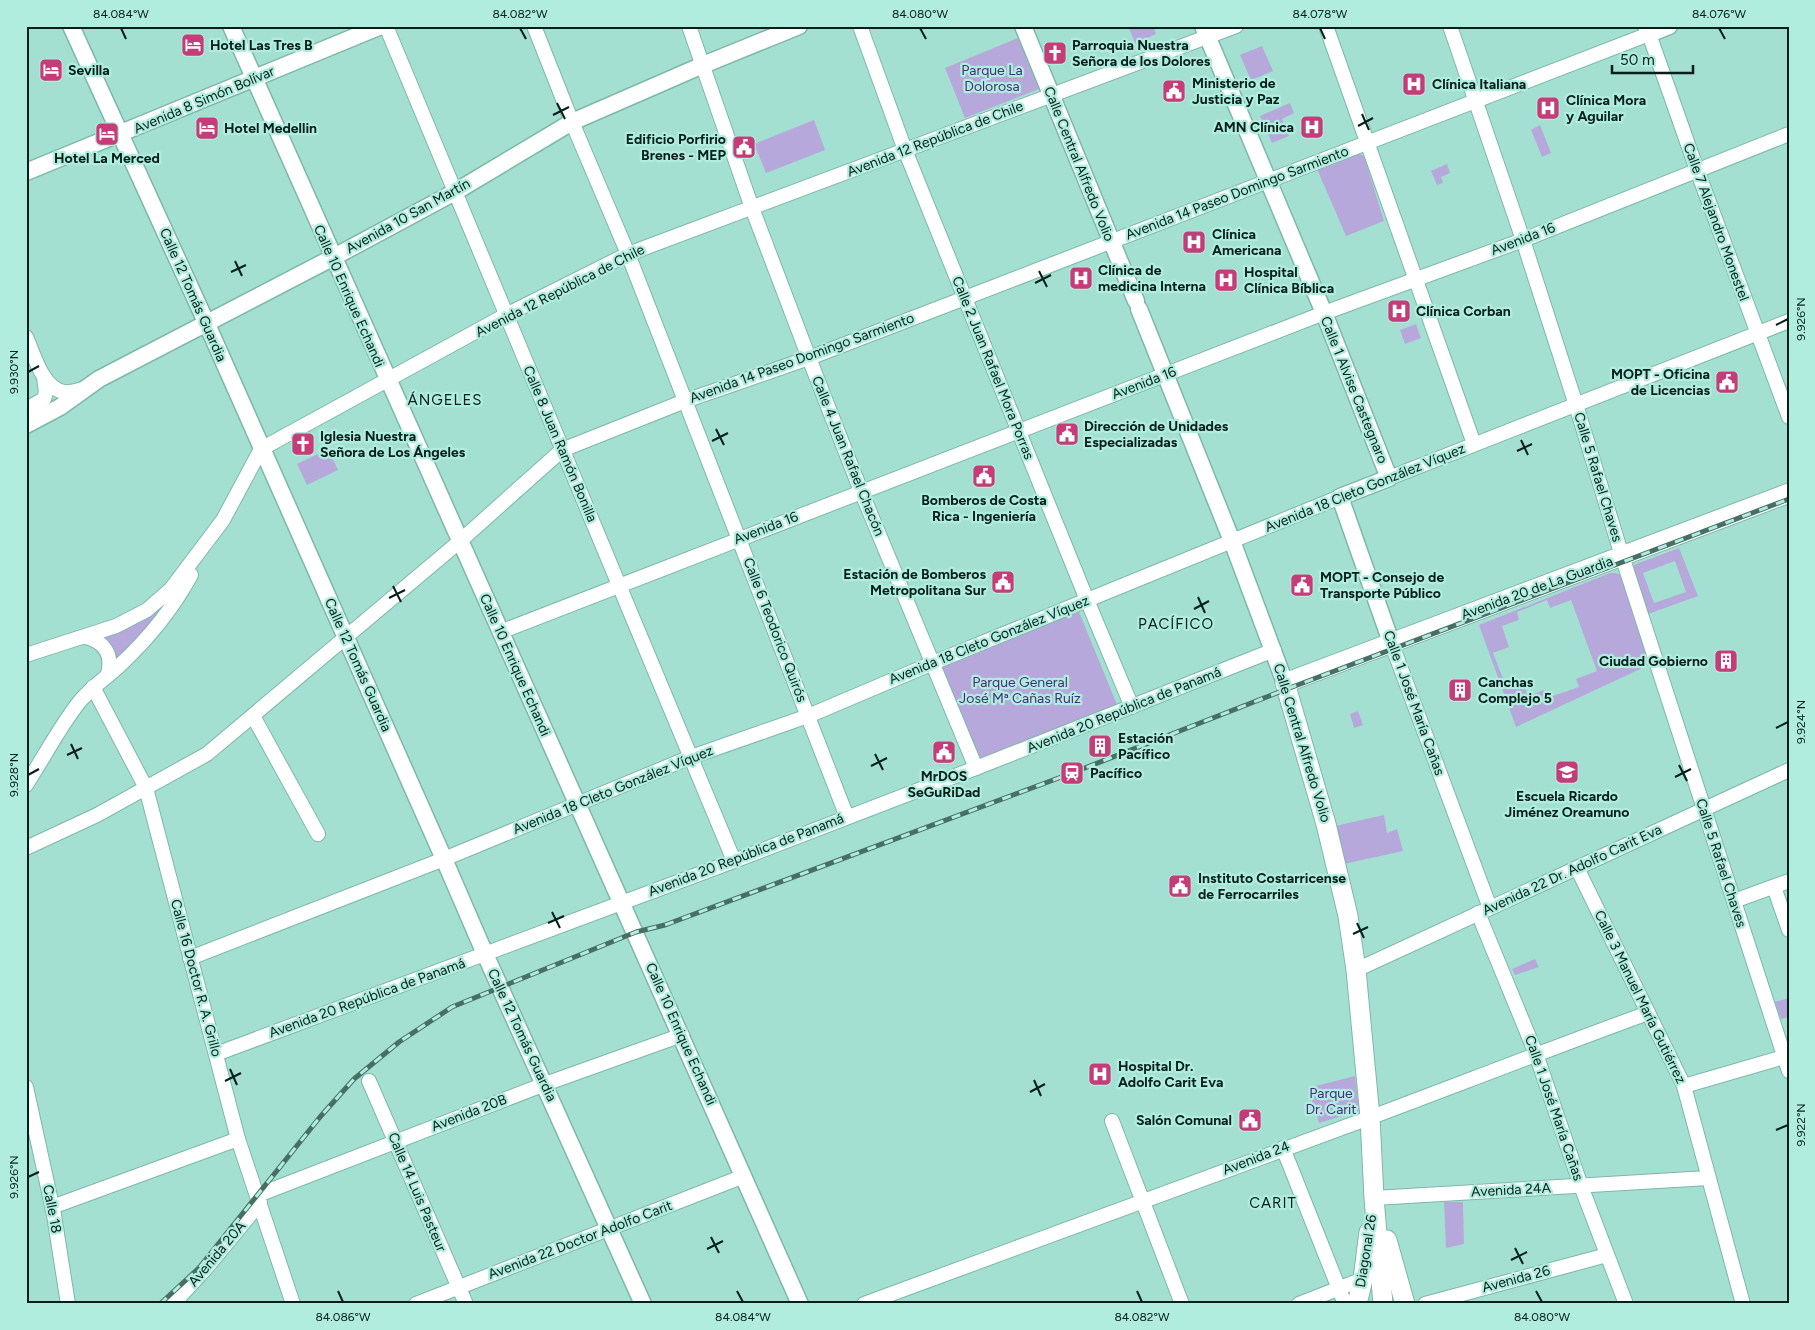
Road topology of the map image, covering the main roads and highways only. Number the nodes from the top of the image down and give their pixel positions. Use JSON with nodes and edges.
{"nodes":[{"id":1,"x":1789,"y":492,"type":"edge"},
{"id":2,"x":1285,"y":683,"type":"joint"},
{"id":3,"x":1374,"y":1198,"type":"junction"},
{"id":4,"x":1393,"y":1264,"type":"junction"},
{"id":5,"x":1357,"y":1304,"type":"edge"},
{"id":6,"x":1383,"y":1304,"type":"edge"},
{"id":7,"x":1392,"y":1304,"type":"edge"},
{"id":8,"x":1405,"y":1304,"type":"edge"}],
"edges":[{"from":1,"to":2,"type":"main road","name":"Avenida 20 de La Guardia"},
{"from":2,"to":3,"type":"main road","name":"Calle Central Alfredo Volio"},
{"from":3,"to":4,"type":"main road","name":"Calle Central Alfredo Volio"},
{"from":3,"to":5,"type":"main road","name":"Diagonal 26"},
{"from":3,"to":6,"type":"main road","name":"Calle Central Alfredo Volio"},
{"from":4,"to":7,"type":"main road","name":"Diagonal 26"},
{"from":4,"to":8,"type":"main road","name":"Calle Central Alfredo Volio"}]}
